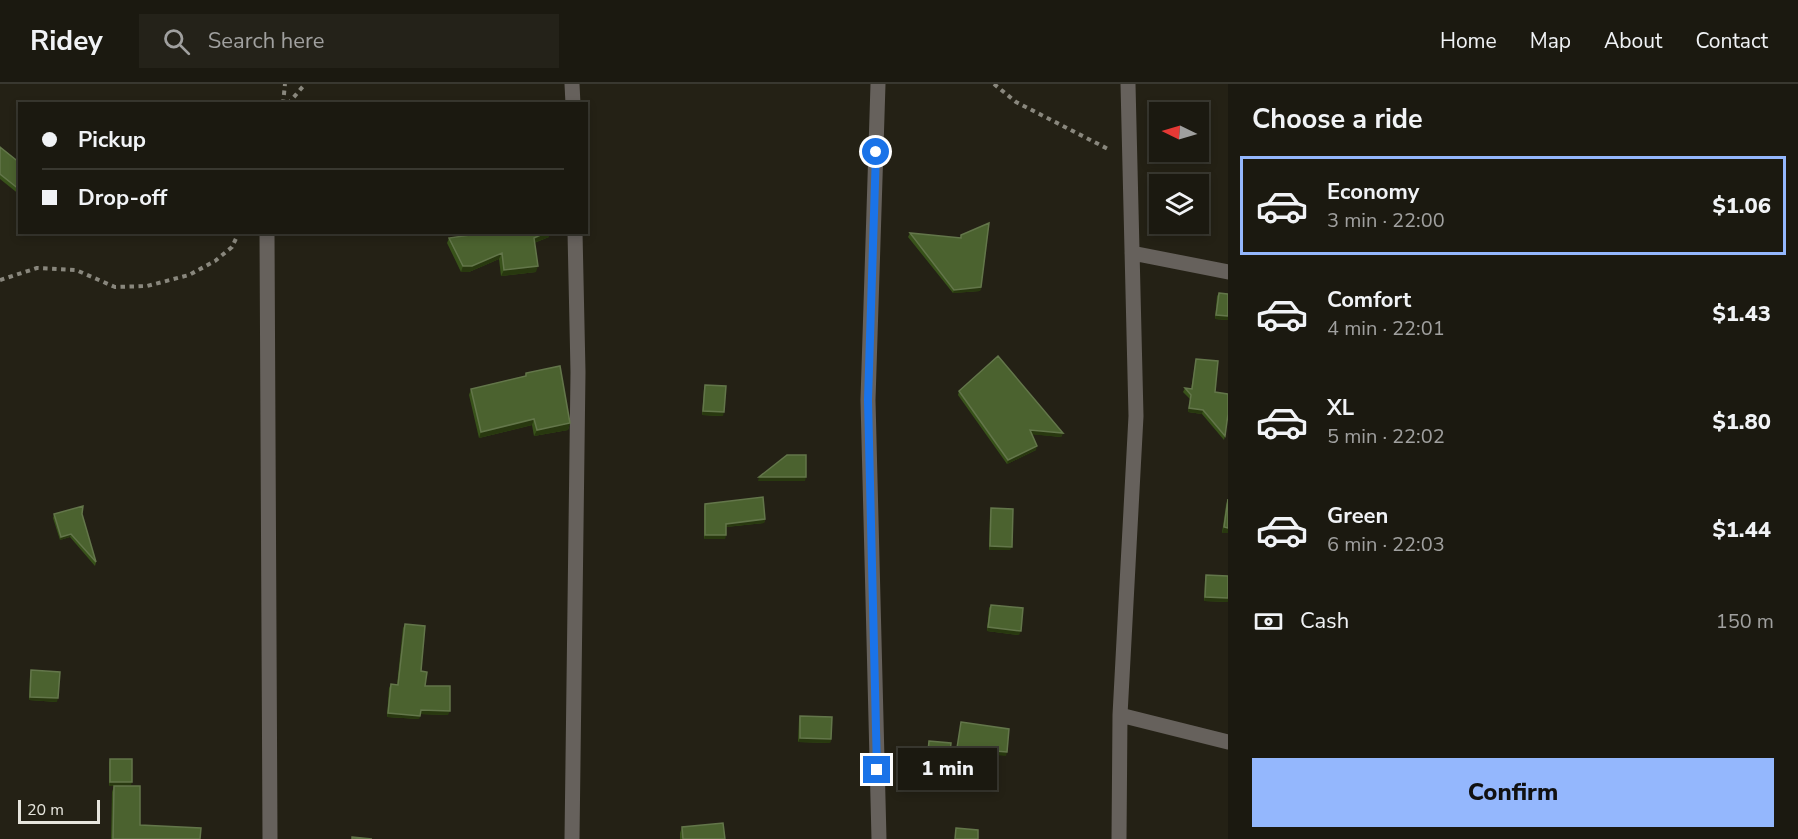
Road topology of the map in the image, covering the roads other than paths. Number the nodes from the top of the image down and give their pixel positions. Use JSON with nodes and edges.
{"nodes":[{"id":1,"x":572,"y":84,"type":"edge"},
{"id":2,"x":878,"y":84,"type":"edge"},
{"id":3,"x":1128,"y":84,"type":"edge"},
{"id":4,"x":573,"y":102,"type":"edge"},
{"id":5,"x":267,"y":234,"type":"edge"},
{"id":6,"x":575,"y":234,"type":"edge"},
{"id":7,"x":1132,"y":253,"type":"junction"},
{"id":8,"x":1228,"y":272,"type":"edge"},
{"id":9,"x":1120,"y":715,"type":"junction"},
{"id":10,"x":1228,"y":742,"type":"edge"},
{"id":11,"x":270,"y":839,"type":"edge"},
{"id":12,"x":572,"y":839,"type":"edge"},
{"id":13,"x":879,"y":839,"type":"edge"},
{"id":14,"x":1119,"y":839,"type":"edge"}],
"edges":[{"from":1,"to":4,"type":"street"},
{"from":2,"to":13,"type":"street"},
{"from":3,"to":7,"type":"street"},
{"from":5,"to":11,"type":"street"},
{"from":6,"to":12,"type":"street"},
{"from":7,"to":8,"type":"street"},
{"from":7,"to":9,"type":"street"},
{"from":9,"to":10,"type":"street"},
{"from":9,"to":14,"type":"street"}]}
